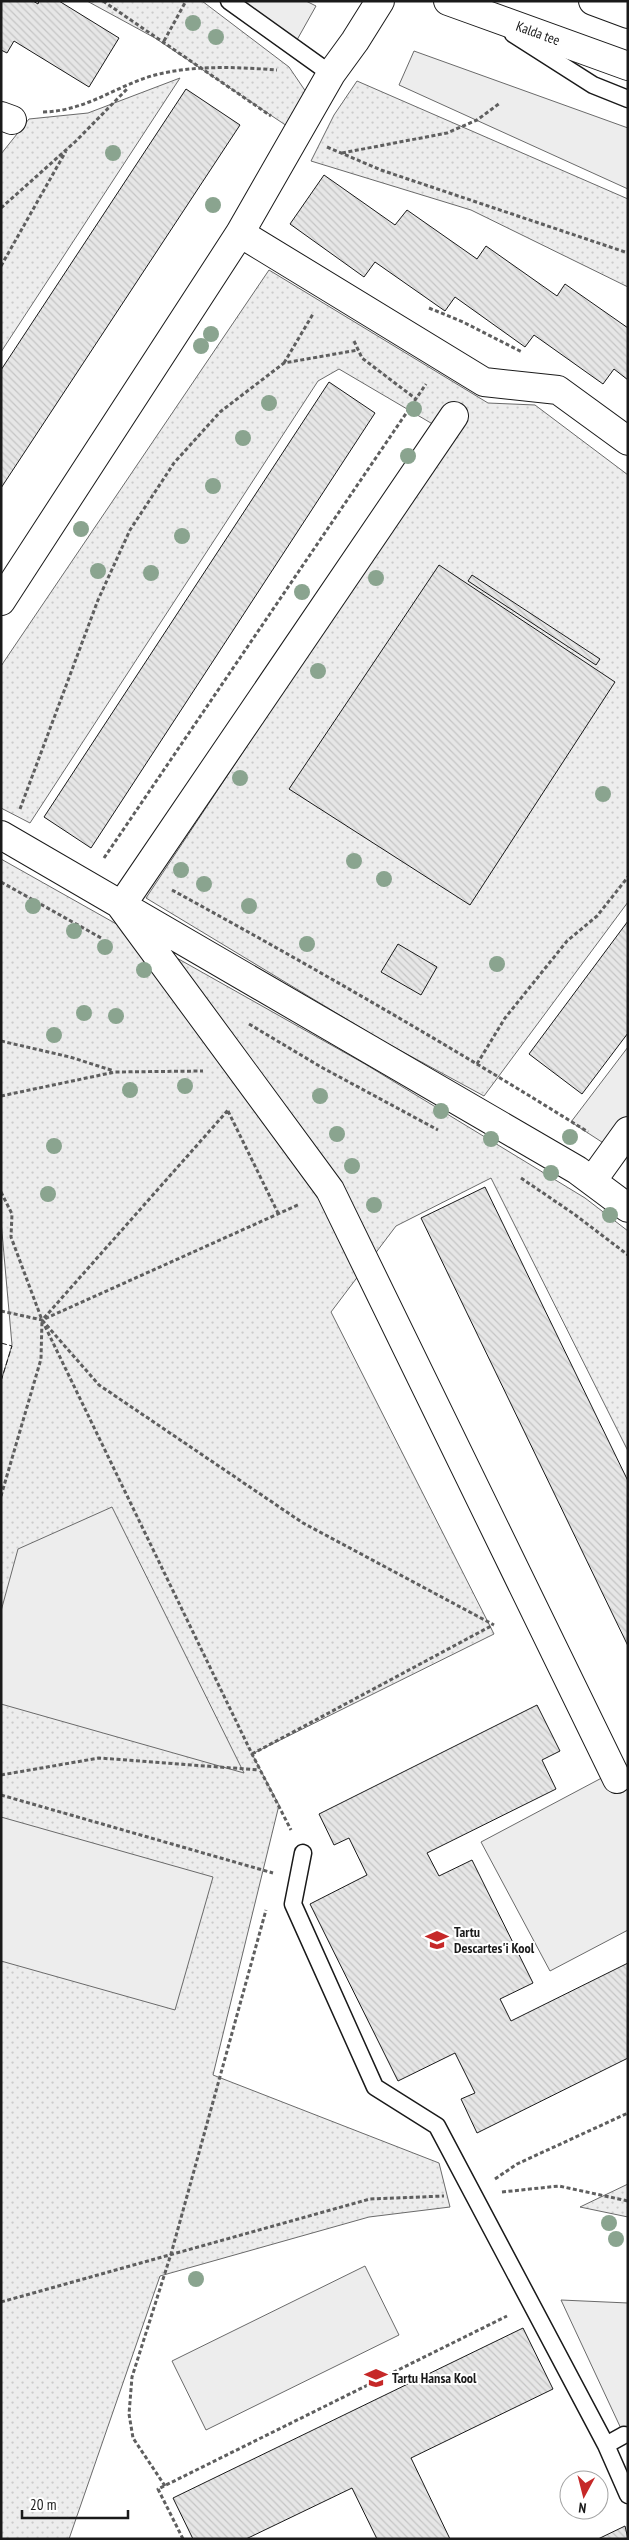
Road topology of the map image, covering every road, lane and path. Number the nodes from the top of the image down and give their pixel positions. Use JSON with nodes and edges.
{"nodes":[{"id":1,"x":103,"y":1,"type":"edge"},
{"id":2,"x":186,"y":1,"type":"edge"},
{"id":3,"x":228,"y":1,"type":"edge"},
{"id":4,"x":380,"y":1,"type":"edge"},
{"id":5,"x":448,"y":1,"type":"edge"},
{"id":6,"x":593,"y":1,"type":"edge"},
{"id":7,"x":478,"y":11,"type":"junction"},
{"id":8,"x":628,"y":14,"type":"edge"},
{"id":9,"x":164,"y":41,"type":"junction"},
{"id":10,"x":628,"y":66,"type":"edge"},
{"id":11,"x":203,"y":68,"type":"junction"},
{"id":12,"x":322,"y":68,"type":"junction"},
{"id":13,"x":130,"y":86,"type":"junction"},
{"id":14,"x":628,"y":99,"type":"edge"},
{"id":15,"x":500,"y":103,"type":"dead end"},
{"id":16,"x":17,"y":116,"type":"edge"},
{"id":17,"x":297,"y":134,"type":"junction"},
{"id":18,"x":66,"y":149,"type":"junction"},
{"id":19,"x":341,"y":153,"type":"junction"},
{"id":20,"x":1,"y":208,"type":"edge"},
{"id":21,"x":240,"y":233,"type":"junction"},
{"id":22,"x":628,"y":253,"type":"edge"},
{"id":23,"x":1,"y":266,"type":"edge"},
{"id":24,"x":329,"y":288,"type":"junction"},
{"id":25,"x":355,"y":304,"type":"junction"},
{"id":26,"x":358,"y":350,"type":"junction"},
{"id":27,"x":444,"y":358,"type":"junction"},
{"id":28,"x":284,"y":363,"type":"junction"},
{"id":29,"x":416,"y":399,"type":"junction"},
{"id":30,"x":454,"y":416,"type":"dead end"},
{"id":31,"x":628,"y":441,"type":"edge"},
{"id":32,"x":1,"y":600,"type":"edge"},
{"id":33,"x":18,"y":815,"type":"dead end"},
{"id":34,"x":1,"y":835,"type":"edge"},
{"id":35,"x":104,"y":859,"type":"dead end"},
{"id":36,"x":142,"y":874,"type":"junction"},
{"id":37,"x":628,"y":877,"type":"edge"},
{"id":38,"x":1,"y":882,"type":"edge"},
{"id":39,"x":121,"y":906,"type":"junction"},
{"id":40,"x":105,"y":940,"type":"dead end"},
{"id":41,"x":248,"y":1023,"type":"dead end"},
{"id":42,"x":1,"y":1041,"type":"edge"},
{"id":43,"x":478,"y":1064,"type":"junction"},
{"id":44,"x":115,"y":1072,"type":"junction"},
{"id":45,"x":246,"y":1076,"type":"junction"},
{"id":46,"x":1,"y":1096,"type":"edge"},
{"id":47,"x":228,"y":1111,"type":"junction"},
{"id":48,"x":442,"y":1132,"type":"dead end"},
{"id":49,"x":621,"y":1140,"type":"edge"},
{"id":50,"x":518,"y":1176,"type":"dead end"},
{"id":51,"x":592,"y":1181,"type":"junction"},
{"id":52,"x":330,"y":1190,"type":"junction"},
{"id":53,"x":1,"y":1192,"type":"edge"},
{"id":54,"x":628,"y":1208,"type":"edge"},
{"id":55,"x":278,"y":1213,"type":"junction"},
{"id":56,"x":628,"y":1255,"type":"edge"},
{"id":57,"x":1,"y":1311,"type":"edge"},
{"id":58,"x":42,"y":1320,"type":"junction"},
{"id":59,"x":1,"y":1496,"type":"edge"},
{"id":60,"x":252,"y":1754,"type":"junction"},
{"id":61,"x":260,"y":1770,"type":"junction"},
{"id":62,"x":1,"y":1776,"type":"edge"},
{"id":63,"x":617,"y":1779,"type":"dead end"},
{"id":64,"x":1,"y":1795,"type":"edge"},
{"id":65,"x":303,"y":1853,"type":"joint"},
{"id":66,"x":298,"y":1880,"type":"junction"},
{"id":67,"x":268,"y":1902,"type":"dead end"},
{"id":68,"x":628,"y":2113,"type":"edge"},
{"id":69,"x":471,"y":2195,"type":"junction"},
{"id":70,"x":628,"y":2201,"type":"edge"},
{"id":71,"x":171,"y":2254,"type":"junction"},
{"id":72,"x":1,"y":2302,"type":"edge"},
{"id":73,"x":530,"y":2304,"type":"junction"},
{"id":74,"x":624,"y":2435,"type":"dead end"},
{"id":75,"x":606,"y":2445,"type":"junction"},
{"id":76,"x":165,"y":2486,"type":"junction"},
{"id":77,"x":628,"y":2496,"type":"edge"},
{"id":78,"x":183,"y":2539,"type":"edge"}],
"edges":[{"from":1,"to":9,"type":"path"},
{"from":2,"to":9,"type":"path"},
{"from":3,"to":12,"type":"lane"},
{"from":4,"to":12,"type":"street"},
{"from":5,"to":7,"type":"street","name":"Kalda tee"},
{"from":6,"to":8,"type":"street"},
{"from":7,"to":10,"type":"street","name":"Kalda tee"},
{"from":7,"to":14,"type":"lane"},
{"from":9,"to":11,"type":"path"},
{"from":11,"to":12,"type":"path"},
{"from":11,"to":13,"type":"path"},
{"from":11,"to":17,"type":"path"},
{"from":12,"to":17,"type":"street"},
{"from":13,"to":16,"type":"path"},
{"from":13,"to":18,"type":"path"},
{"from":15,"to":19,"type":"path"},
{"from":17,"to":19,"type":"path"},
{"from":17,"to":21,"type":"street"},
{"from":18,"to":20,"type":"path"},
{"from":18,"to":23,"type":"path"},
{"from":19,"to":22,"type":"path"},
{"from":21,"to":24,"type":"street"},
{"from":21,"to":32,"type":"street"},
{"from":24,"to":25,"type":"street"},
{"from":24,"to":28,"type":"path"},
{"from":25,"to":26,"type":"path"},
{"from":25,"to":27,"type":"street"},
{"from":26,"to":28,"type":"path"},
{"from":26,"to":29,"type":"path"},
{"from":27,"to":29,"type":"path"},
{"from":27,"to":31,"type":"street"},
{"from":28,"to":33,"type":"path"},
{"from":29,"to":35,"type":"path"},
{"from":30,"to":36,"type":"street"},
{"from":34,"to":39,"type":"street"},
{"from":36,"to":39,"type":"street"},
{"from":36,"to":43,"type":"path"},
{"from":37,"to":43,"type":"path"},
{"from":38,"to":40,"type":"path"},
{"from":39,"to":45,"type":"street"},
{"from":39,"to":51,"type":"street"},
{"from":41,"to":48,"type":"path"},
{"from":42,"to":44,"type":"path"},
{"from":43,"to":49,"type":"path"},
{"from":44,"to":45,"type":"path"},
{"from":44,"to":46,"type":"path"},
{"from":45,"to":47,"type":"path"},
{"from":45,"to":52,"type":"street"},
{"from":47,"to":55,"type":"path"},
{"from":47,"to":58,"type":"path"},
{"from":49,"to":51,"type":"street"},
{"from":50,"to":56,"type":"path"},
{"from":51,"to":54,"type":"street"},
{"from":52,"to":55,"type":"path"},
{"from":52,"to":63,"type":"street"},
{"from":53,"to":58,"type":"path"},
{"from":55,"to":58,"type":"path"},
{"from":57,"to":58,"type":"path"},
{"from":58,"to":59,"type":"path"},
{"from":58,"to":60,"type":"path"},
{"from":58,"to":60,"type":"path"},
{"from":60,"to":61,"type":"path"},
{"from":61,"to":62,"type":"path"},
{"from":61,"to":65,"type":"path"},
{"from":64,"to":66,"type":"path"},
{"from":65,"to":66,"type":"lane"},
{"from":66,"to":69,"type":"lane"},
{"from":67,"to":71,"type":"path"},
{"from":68,"to":69,"type":"path"},
{"from":69,"to":70,"type":"path"},
{"from":69,"to":71,"type":"path"},
{"from":69,"to":73,"type":"lane"},
{"from":71,"to":72,"type":"path"},
{"from":71,"to":76,"type":"path"},
{"from":73,"to":75,"type":"lane"},
{"from":73,"to":76,"type":"path"},
{"from":74,"to":75,"type":"lane"},
{"from":75,"to":77,"type":"lane"},
{"from":76,"to":78,"type":"path"}]}
